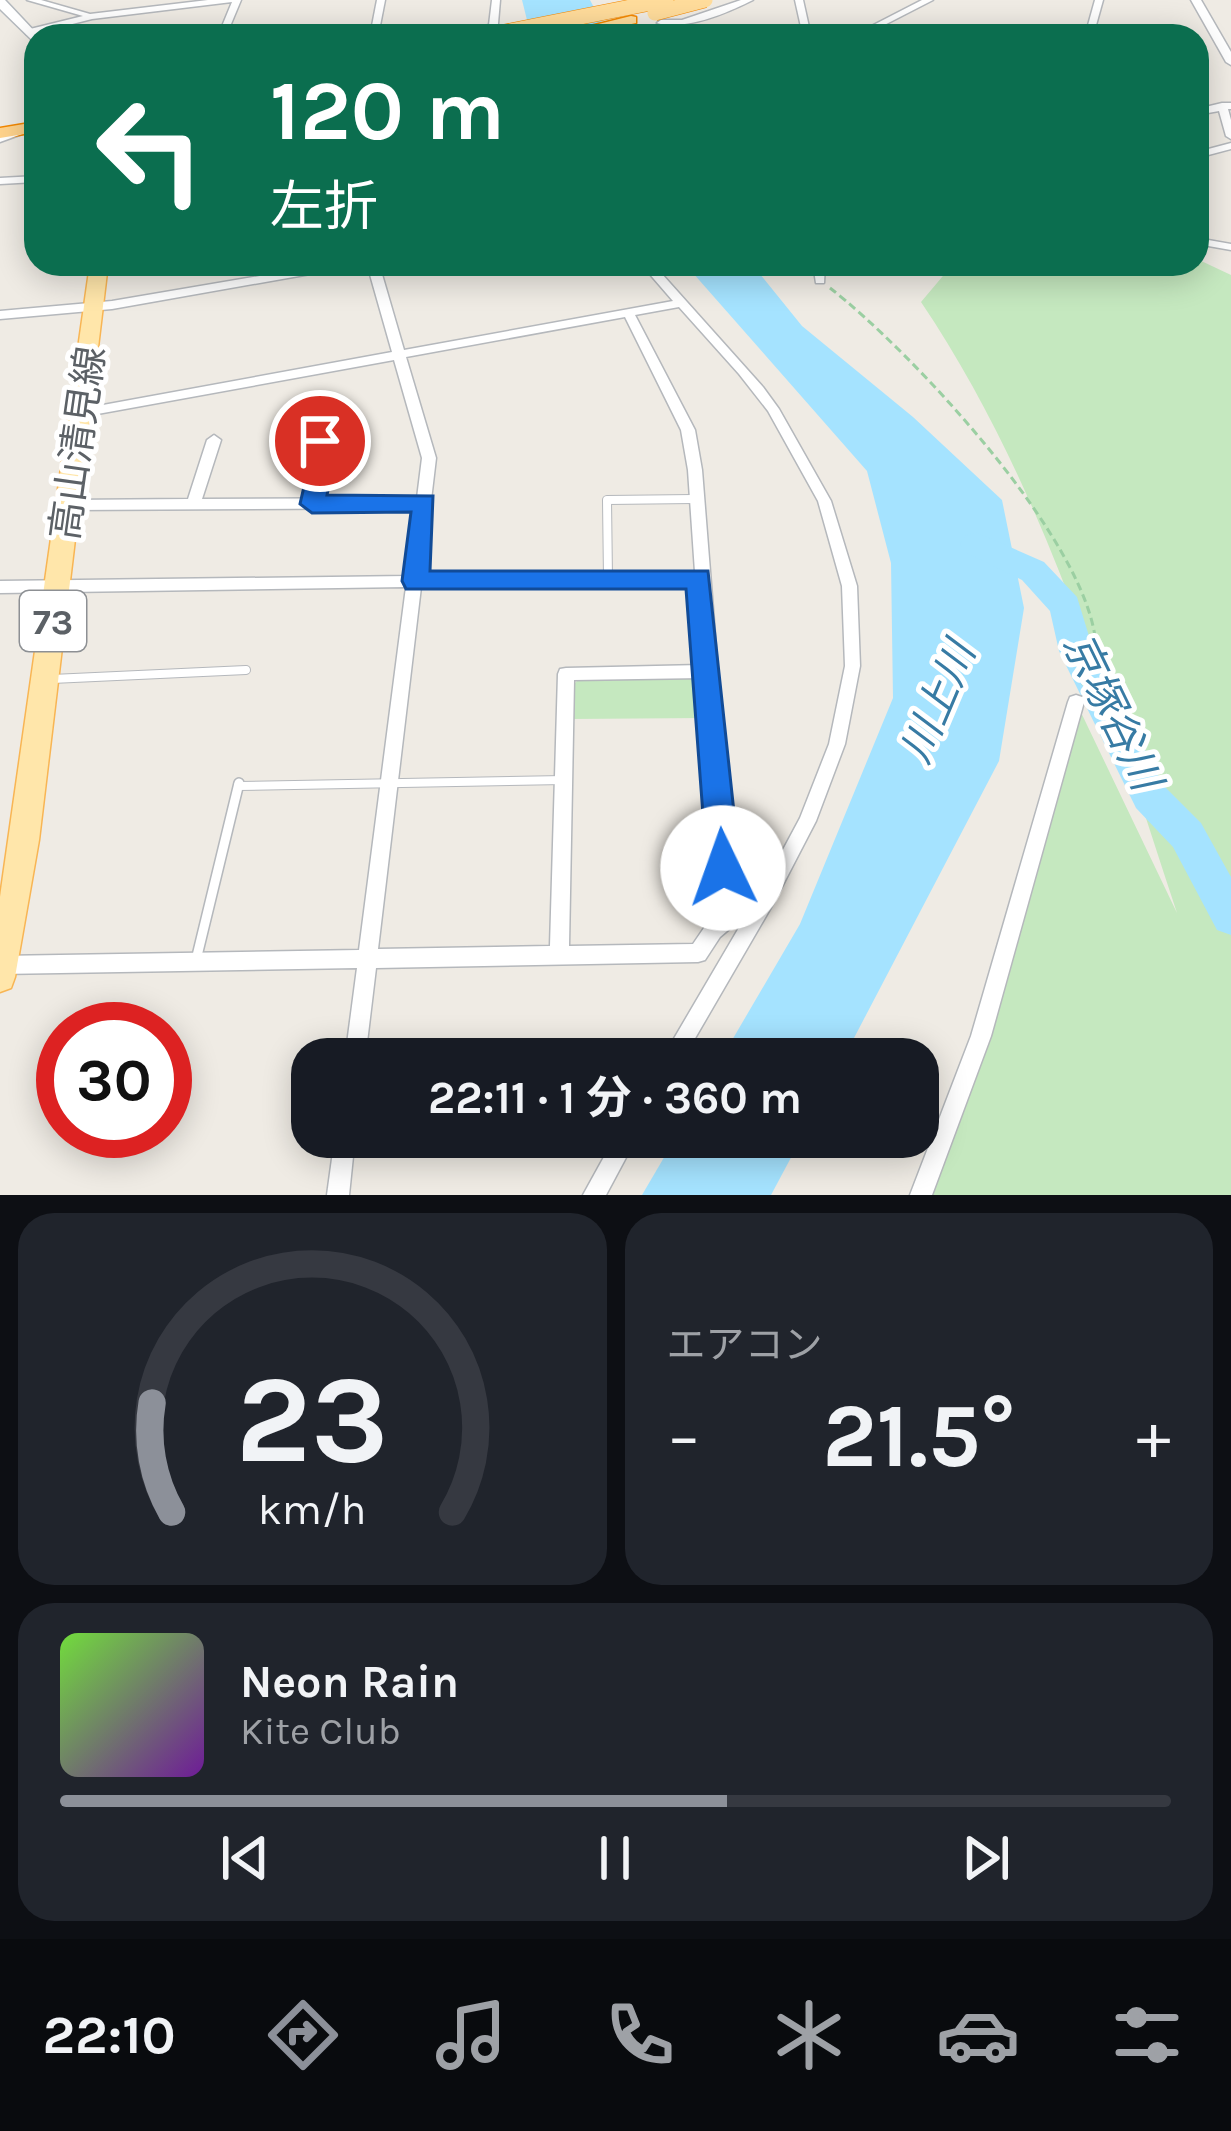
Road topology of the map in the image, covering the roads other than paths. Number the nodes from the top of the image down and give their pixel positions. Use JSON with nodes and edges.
{"nodes":[{"id":1,"x":31,"y":0,"type":"edge"},
{"id":2,"x":233,"y":0,"type":"edge"},
{"id":3,"x":671,"y":0,"type":"edge"},
{"id":4,"x":705,"y":0,"type":"edge"},
{"id":5,"x":749,"y":0,"type":"edge"},
{"id":6,"x":929,"y":0,"type":"edge"},
{"id":7,"x":1196,"y":0,"type":"edge"},
{"id":8,"x":0,"y":2,"type":"edge"},
{"id":9,"x":87,"y":14,"type":"dead end"},
{"id":10,"x":631,"y":20,"type":"junction"},
{"id":11,"x":68,"y":24,"type":"edge"},
{"id":12,"x":540,"y":24,"type":"edge"},
{"id":13,"x":569,"y":24,"type":"edge"},
{"id":14,"x":612,"y":24,"type":"edge"},
{"id":15,"x":616,"y":24,"type":"edge"},
{"id":16,"x":676,"y":24,"type":"edge"},
{"id":17,"x":880,"y":24,"type":"edge"},
{"id":18,"x":24,"y":27,"type":"edge"},
{"id":19,"x":1231,"y":62,"type":"edge"},
{"id":20,"x":1227,"y":106,"type":"edge"},
{"id":21,"x":1231,"y":136,"type":"edge"},
{"id":22,"x":98,"y":276,"type":"edge"},
{"id":23,"x":266,"y":276,"type":"edge"},
{"id":24,"x":377,"y":276,"type":"edge"},
{"id":25,"x":657,"y":276,"type":"edge"},
{"id":26,"x":820,"y":276,"type":"edge"},
{"id":27,"x":820,"y":281,"type":"road end"},
{"id":28,"x":681,"y":303,"type":"junction"},
{"id":29,"x":96,"y":307,"type":"junction"},
{"id":30,"x":628,"y":313,"type":"junction"},
{"id":31,"x":0,"y":315,"type":"edge"},
{"id":32,"x":400,"y":354,"type":"junction"},
{"id":33,"x":81,"y":413,"type":"junction"},
{"id":34,"x":214,"y":440,"type":"dead end"},
{"id":35,"x":320,"y":441,"type":"dead end"},
{"id":36,"x":694,"y":499,"type":"junction"},
{"id":37,"x":424,"y":503,"type":"junction"},
{"id":38,"x":193,"y":504,"type":"junction"},
{"id":39,"x":312,"y":504,"type":"junction"},
{"id":40,"x":70,"y":505,"type":"junction"},
{"id":41,"x":699,"y":578,"type":"junction"},
{"id":42,"x":608,"y":580,"type":"junction"},
{"id":43,"x":416,"y":581,"type":"junction"},
{"id":44,"x":57,"y":585,"type":"junction"},
{"id":45,"x":0,"y":586,"type":"edge"},
{"id":46,"x":246,"y":670,"type":"dead end"},
{"id":47,"x":709,"y":671,"type":"junction"},
{"id":48,"x":45,"y":681,"type":"junction"},
{"id":49,"x":1076,"y":702,"type":"road end"},
{"id":50,"x":565,"y":779,"type":"junction"},
{"id":51,"x":390,"y":781,"type":"junction"},
{"id":52,"x":773,"y":881,"type":"junction"},
{"id":53,"x":728,"y":919,"type":"junction"},
{"id":54,"x":559,"y":955,"type":"junction"},
{"id":55,"x":368,"y":958,"type":"junction"},
{"id":56,"x":195,"y":961,"type":"junction"},
{"id":57,"x":1,"y":969,"type":"edge"},
{"id":58,"x":358,"y":1038,"type":"edge"},
{"id":59,"x":684,"y":1038,"type":"edge"},
{"id":60,"x":342,"y":1158,"type":"edge"},
{"id":61,"x":615,"y":1158,"type":"edge"},
{"id":62,"x":338,"y":1195,"type":"edge"},
{"id":63,"x":594,"y":1195,"type":"edge"},
{"id":64,"x":922,"y":1195,"type":"edge"}],
"edges":[{"from":1,"to":9,"type":"street"},
{"from":2,"to":11,"type":"street"},
{"from":3,"to":12,"type":"highway","bridge":true},
{"from":3,"to":13,"type":"highway","bridge":true},
{"from":4,"to":10,"type":"highway","bridge":true},
{"from":5,"to":16,"type":"street"},
{"from":6,"to":17,"type":"street"},
{"from":7,"to":19,"type":"street"},
{"from":8,"to":18,"type":"main road"},
{"from":10,"to":14,"type":"highway"},
{"from":10,"to":15,"type":"highway"},
{"from":20,"to":21,"type":"street"},
{"from":22,"to":29,"type":"main road","name":"高山清見線","number":"73"},
{"from":23,"to":29,"type":"street"},
{"from":24,"to":32,"type":"street"},
{"from":25,"to":28,"type":"street"},
{"from":26,"to":27,"type":"street"},
{"from":28,"to":30,"type":"street"},
{"from":28,"to":52,"type":"street"},
{"from":29,"to":31,"type":"street"},
{"from":29,"to":33,"type":"main road","name":"高山清見線","number":"73"},
{"from":30,"to":32,"type":"street"},
{"from":30,"to":36,"type":"street"},
{"from":32,"to":33,"type":"street"},
{"from":32,"to":37,"type":"street"},
{"from":33,"to":40,"type":"main road","name":"高山清見線","number":"73"},
{"from":34,"to":38,"type":"street"},
{"from":35,"to":39,"type":"lane"},
{"from":36,"to":41,"type":"street"},
{"from":36,"to":42,"type":"lane"},
{"from":37,"to":39,"type":"street"},
{"from":37,"to":43,"type":"street"},
{"from":38,"to":39,"type":"street"},
{"from":38,"to":40,"type":"street"},
{"from":40,"to":44,"type":"main road","name":"高山清見線","number":"73"},
{"from":41,"to":42,"type":"street"},
{"from":41,"to":47,"type":"street"},
{"from":42,"to":43,"type":"street"},
{"from":43,"to":44,"type":"street"},
{"from":43,"to":51,"type":"street"},
{"from":44,"to":45,"type":"street"},
{"from":44,"to":48,"type":"main road","name":"高山清見線","number":"73"},
{"from":46,"to":48,"type":"lane"},
{"from":47,"to":50,"type":"street"},
{"from":47,"to":53,"type":"street"},
{"from":48,"to":57,"type":"main road","name":"高山清見線","number":"73"},
{"from":49,"to":64,"type":"street"},
{"from":50,"to":51,"type":"lane"},
{"from":50,"to":54,"type":"street"},
{"from":51,"to":55,"type":"street"},
{"from":51,"to":56,"type":"lane"},
{"from":52,"to":53,"type":"street"},
{"from":52,"to":59,"type":"street"},
{"from":53,"to":54,"type":"street"},
{"from":54,"to":55,"type":"street"},
{"from":55,"to":56,"type":"street"},
{"from":55,"to":58,"type":"street"},
{"from":56,"to":57,"type":"street"},
{"from":60,"to":62,"type":"street"},
{"from":61,"to":63,"type":"street"}]}
